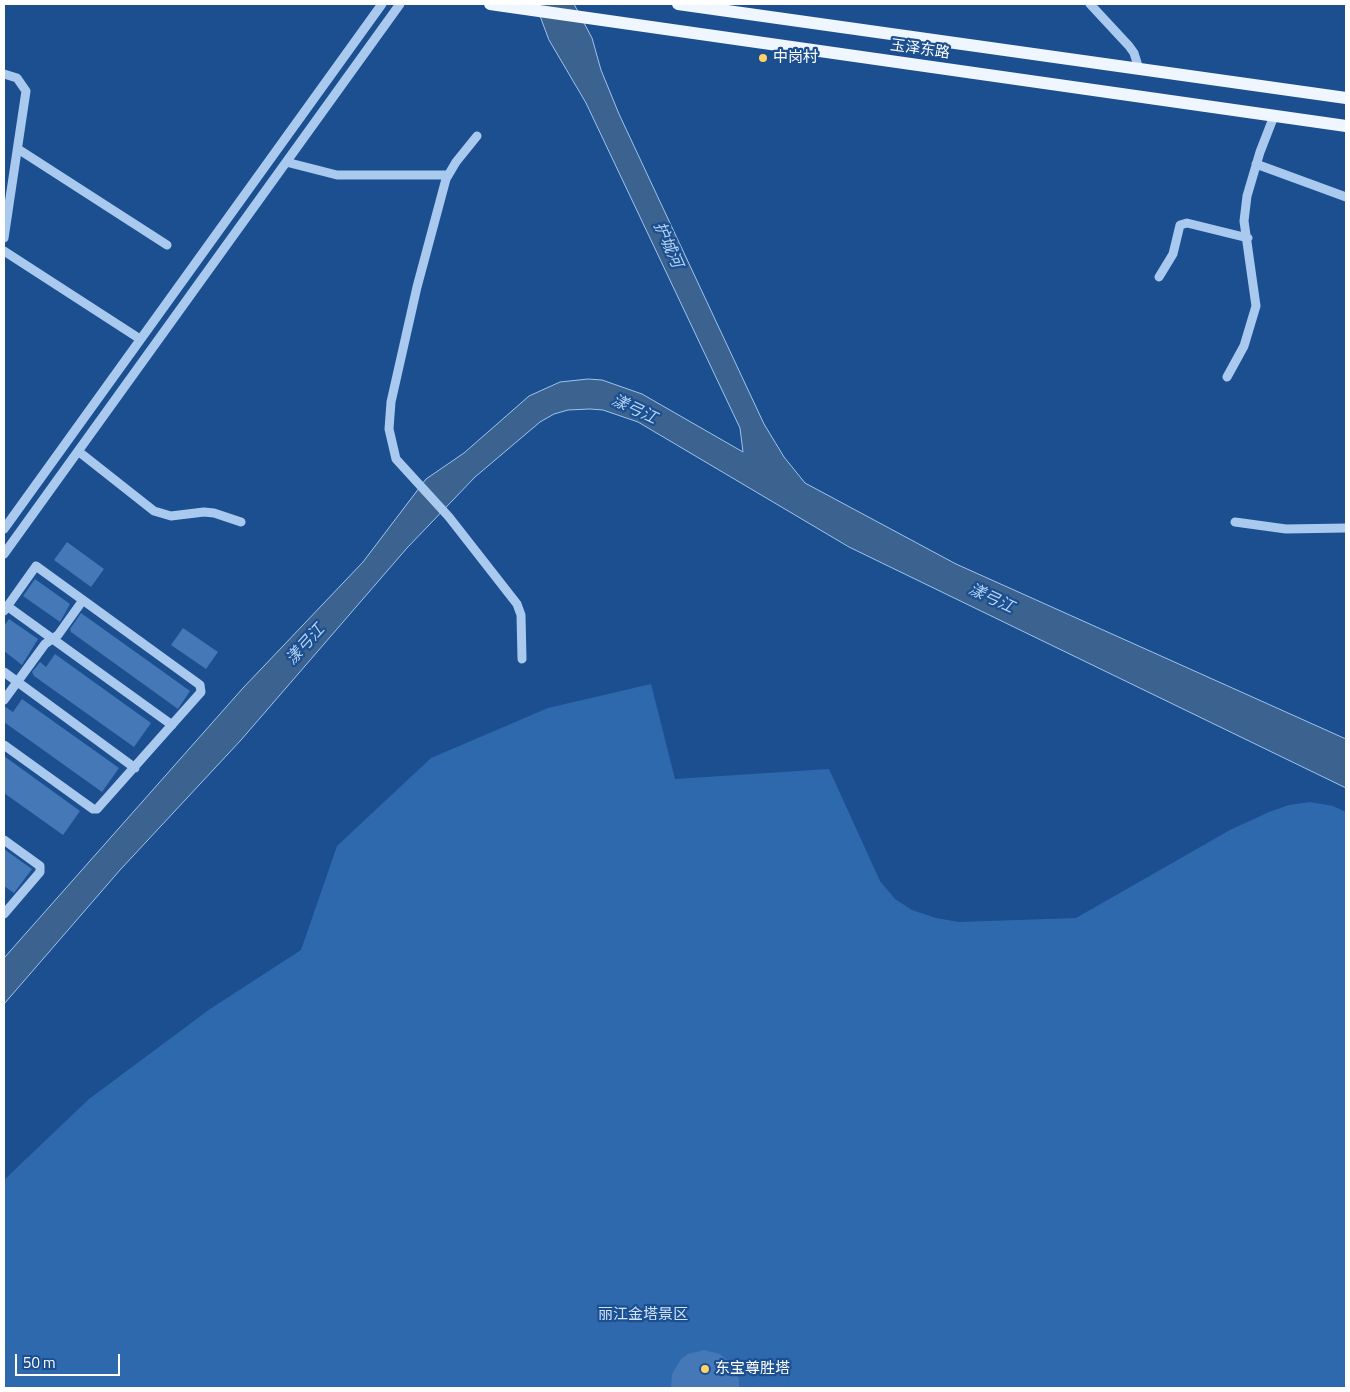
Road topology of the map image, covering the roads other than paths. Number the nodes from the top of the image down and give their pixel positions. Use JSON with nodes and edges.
{"nodes":[{"id":1,"x":382,"y":4,"type":"edge"},
{"id":2,"x":400,"y":4,"type":"edge"},
{"id":3,"x":490,"y":4,"type":"edge"},
{"id":4,"x":678,"y":4,"type":"edge"},
{"id":5,"x":1090,"y":4,"type":"edge"},
{"id":6,"x":1139,"y":69,"type":"junction"},
{"id":7,"x":4,"y":74,"type":"edge"},
{"id":8,"x":1346,"y":98,"type":"edge"},
{"id":9,"x":1274,"y":116,"type":"junction"},
{"id":10,"x":1346,"y":126,"type":"edge"},
{"id":11,"x":477,"y":136,"type":"dead end"},
{"id":12,"x":18,"y":149,"type":"junction"},
{"id":13,"x":286,"y":162,"type":"junction"},
{"id":14,"x":1256,"y":164,"type":"junction"},
{"id":15,"x":448,"y":175,"type":"junction"},
{"id":16,"x":1346,"y":197,"type":"edge"},
{"id":17,"x":5,"y":223,"type":"edge"},
{"id":18,"x":4,"y":238,"type":"edge"},
{"id":19,"x":1248,"y":238,"type":"junction"},
{"id":20,"x":167,"y":245,"type":"dead end"},
{"id":21,"x":4,"y":251,"type":"edge"},
{"id":22,"x":1158,"y":277,"type":"dead end"},
{"id":23,"x":140,"y":339,"type":"junction"},
{"id":24,"x":1227,"y":377,"type":"dead end"},
{"id":25,"x":78,"y":451,"type":"junction"},
{"id":26,"x":241,"y":522,"type":"dead end"},
{"id":27,"x":1235,"y":522,"type":"dead end"},
{"id":28,"x":1346,"y":528,"type":"edge"},
{"id":29,"x":4,"y":529,"type":"edge"},
{"id":30,"x":4,"y":554,"type":"edge"},
{"id":31,"x":83,"y":600,"type":"junction"},
{"id":32,"x":6,"y":609,"type":"edge"},
{"id":33,"x":53,"y":639,"type":"junction"},
{"id":34,"x":522,"y":659,"type":"dead end"},
{"id":35,"x":4,"y":672,"type":"edge"},
{"id":36,"x":17,"y":682,"type":"junction"},
{"id":37,"x":4,"y":700,"type":"edge"},
{"id":38,"x":172,"y":725,"type":"junction"},
{"id":39,"x":4,"y":745,"type":"edge"},
{"id":40,"x":135,"y":768,"type":"junction"},
{"id":41,"x":4,"y":840,"type":"edge"},
{"id":42,"x":5,"y":909,"type":"edge"}],
"edges":[{"from":1,"to":23,"type":"street"},
{"from":2,"to":13,"type":"street"},
{"from":3,"to":9,"type":"main road","name":"玉泽东路"},
{"from":4,"to":6,"type":"main road","name":"玉泽东路"},
{"from":5,"to":6,"type":"street"},
{"from":6,"to":8,"type":"main road","name":"玉泽东路"},
{"from":7,"to":12,"type":"street"},
{"from":9,"to":10,"type":"main road","name":"玉泽东路"},
{"from":9,"to":14,"type":"street"},
{"from":11,"to":15,"type":"street"},
{"from":12,"to":17,"type":"street"},
{"from":12,"to":20,"type":"street"},
{"from":13,"to":15,"type":"street"},
{"from":13,"to":25,"type":"street"},
{"from":14,"to":16,"type":"street"},
{"from":14,"to":19,"type":"street"},
{"from":15,"to":34,"type":"street"},
{"from":17,"to":18,"type":"street"},
{"from":19,"to":22,"type":"street"},
{"from":19,"to":24,"type":"street"},
{"from":21,"to":23,"type":"street"},
{"from":23,"to":29,"type":"street"},
{"from":25,"to":26,"type":"street"},
{"from":25,"to":30,"type":"street"},
{"from":27,"to":28,"type":"street"},
{"from":31,"to":32,"type":"street"},
{"from":31,"to":33,"type":"street"},
{"from":31,"to":38,"type":"street"},
{"from":32,"to":33,"type":"street"},
{"from":33,"to":36,"type":"street"},
{"from":33,"to":38,"type":"street"},
{"from":35,"to":36,"type":"street"},
{"from":36,"to":37,"type":"street"},
{"from":36,"to":40,"type":"street"},
{"from":38,"to":40,"type":"street"},
{"from":39,"to":40,"type":"street"},
{"from":41,"to":42,"type":"street"}]}
